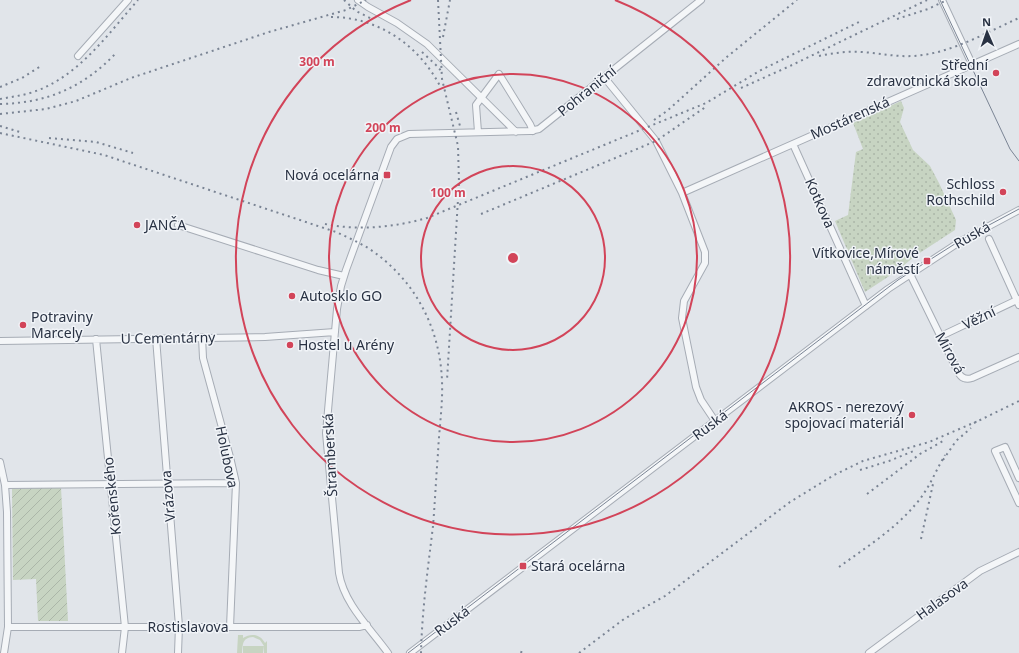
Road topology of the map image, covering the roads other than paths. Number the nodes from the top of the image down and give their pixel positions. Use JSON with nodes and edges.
{"nodes":[{"id":1,"x":128,"y":0,"type":"edge"},
{"id":2,"x":358,"y":0,"type":"edge"},
{"id":3,"x":701,"y":0,"type":"edge"},
{"id":4,"x":942,"y":0,"type":"edge"},
{"id":5,"x":1019,"y":44,"type":"edge"},
{"id":6,"x":78,"y":56,"type":"dead end"},
{"id":7,"x":972,"y":64,"type":"junction"},
{"id":8,"x":604,"y":77,"type":"junction"},
{"id":9,"x":481,"y":97,"type":"junction"},
{"id":10,"x":533,"y":131,"type":"junction"},
{"id":11,"x":478,"y":132,"type":"junction"},
{"id":12,"x":516,"y":132,"type":"junction"},
{"id":13,"x":793,"y":144,"type":"junction"},
{"id":14,"x":682,"y":193,"type":"junction"},
{"id":15,"x":1019,"y":210,"type":"edge"},
{"id":16,"x":362,"y":223,"type":"joint"},
{"id":17,"x":178,"y":225,"type":"dead end"},
{"id":18,"x":989,"y":239,"type":"dead end"},
{"id":19,"x":910,"y":274,"type":"junction"},
{"id":20,"x":344,"y":276,"type":"junction"},
{"id":21,"x":1018,"y":301,"type":"edge"},
{"id":22,"x":866,"y":306,"type":"junction"},
{"id":23,"x":335,"y":332,"type":"junction"},
{"id":24,"x":941,"y":336,"type":"junction"},
{"id":25,"x":202,"y":337,"type":"junction"},
{"id":26,"x":156,"y":338,"type":"junction"},
{"id":27,"x":96,"y":339,"type":"junction"},
{"id":28,"x":0,"y":341,"type":"edge"},
{"id":29,"x":1019,"y":357,"type":"edge"},
{"id":30,"x":715,"y":421,"type":"junction"},
{"id":31,"x":0,"y":462,"type":"edge"},
{"id":32,"x":1019,"y":478,"type":"edge"},
{"id":33,"x":236,"y":482,"type":"junction"},
{"id":34,"x":111,"y":484,"type":"junction"},
{"id":35,"x":167,"y":484,"type":"junction"},
{"id":36,"x":5,"y":485,"type":"junction"},
{"id":37,"x":1019,"y":503,"type":"edge"},
{"id":38,"x":7,"y":529,"type":"junction"},
{"id":39,"x":0,"y":530,"type":"edge"},
{"id":40,"x":1019,"y":552,"type":"edge"},
{"id":41,"x":0,"y":614,"type":"edge"},
{"id":42,"x":8,"y":614,"type":"junction"},
{"id":43,"x":367,"y":625,"type":"junction"},
{"id":44,"x":179,"y":626,"type":"junction"},
{"id":45,"x":8,"y":627,"type":"junction"},
{"id":46,"x":124,"y":627,"type":"junction"},
{"id":47,"x":230,"y":627,"type":"junction"},
{"id":48,"x":4,"y":653,"type":"edge"},
{"id":49,"x":122,"y":653,"type":"edge"},
{"id":50,"x":178,"y":653,"type":"edge"},
{"id":51,"x":388,"y":653,"type":"edge"},
{"id":52,"x":410,"y":653,"type":"edge"},
{"id":53,"x":869,"y":653,"type":"edge"}],
"edges":[{"from":1,"to":6,"type":"street"},
{"from":2,"to":9,"type":"street"},
{"from":3,"to":8,"type":"street","name":"Pohraniční"},
{"from":4,"to":7,"type":"street"},
{"from":5,"to":7,"type":"street","name":"Mostárenská"},
{"from":7,"to":13,"type":"street","name":"Mostárenská"},
{"from":8,"to":10,"type":"street","name":"Pohraniční"},
{"from":8,"to":14,"type":"street"},
{"from":9,"to":10,"type":"street"},
{"from":9,"to":11,"type":"street"},
{"from":9,"to":12,"type":"street"},
{"from":10,"to":12,"type":"street","name":"Pohraniční"},
{"from":11,"to":12,"type":"street","name":"Pohraniční"},
{"from":11,"to":16,"type":"street","name":"Pohraniční"},
{"from":13,"to":14,"type":"street","name":"Mostárenská"},
{"from":13,"to":22,"type":"street","name":"Kotkova"},
{"from":14,"to":30,"type":"street"},
{"from":15,"to":19,"type":"street","name":"Ruská"},
{"from":16,"to":20,"type":"street","name":"Štramberská"},
{"from":17,"to":20,"type":"street"},
{"from":18,"to":21,"type":"street","name":"Věžní"},
{"from":19,"to":22,"type":"street","name":"Ruská"},
{"from":19,"to":24,"type":"street","name":"Mírová"},
{"from":20,"to":23,"type":"street","name":"Štramberská"},
{"from":21,"to":24,"type":"street","name":"Věžní"},
{"from":22,"to":30,"type":"street","name":"Ruská"},
{"from":23,"to":25,"type":"street","name":"U Cementárny"},
{"from":23,"to":43,"type":"street","name":"Štramberská"},
{"from":24,"to":29,"type":"street","name":"Mírová"},
{"from":25,"to":26,"type":"street","name":"U Cementárny"},
{"from":25,"to":33,"type":"street","name":"Holubova"},
{"from":26,"to":27,"type":"street","name":"U Cementárny"},
{"from":26,"to":35,"type":"street","name":"Vrázova"},
{"from":27,"to":28,"type":"street","name":"U Cementárny"},
{"from":27,"to":34,"type":"street","name":"Kořenského"},
{"from":30,"to":52,"type":"street","name":"Ruská"},
{"from":31,"to":36,"type":"street"},
{"from":32,"to":37,"type":"street"},
{"from":33,"to":35,"type":"street"},
{"from":33,"to":47,"type":"street","name":"Holubova"},
{"from":34,"to":35,"type":"street"},
{"from":34,"to":36,"type":"street"},
{"from":34,"to":46,"type":"street","name":"Kořenského"},
{"from":35,"to":44,"type":"street","name":"Vrázova"},
{"from":36,"to":38,"type":"street"},
{"from":38,"to":39,"type":"street"},
{"from":38,"to":42,"type":"street"},
{"from":40,"to":53,"type":"street","name":"Halasova"},
{"from":41,"to":42,"type":"street"},
{"from":42,"to":45,"type":"street"},
{"from":43,"to":47,"type":"street","name":"Rostislavova"},
{"from":43,"to":51,"type":"street","name":"Štramberská"},
{"from":44,"to":46,"type":"street","name":"Rostislavova"},
{"from":44,"to":47,"type":"street","name":"Rostislavova"},
{"from":44,"to":50,"type":"street","name":"Vrázova"},
{"from":45,"to":46,"type":"street","name":"Rostislavova"},
{"from":45,"to":48,"type":"street"},
{"from":46,"to":49,"type":"street","name":"Kořenského"}]}
